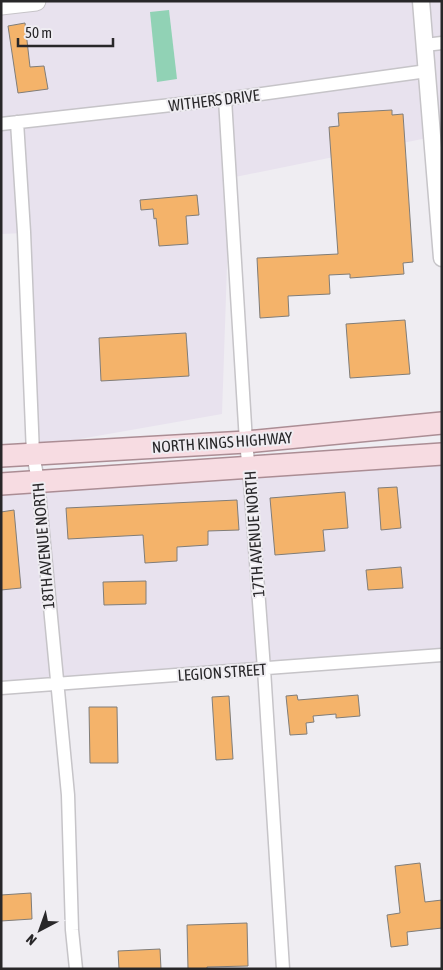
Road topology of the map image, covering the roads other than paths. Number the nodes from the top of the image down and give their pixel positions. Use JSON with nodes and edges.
{"nodes":[{"id":1,"x":36,"y":1,"type":"edge"},
{"id":2,"x":422,"y":1,"type":"edge"},
{"id":3,"x":1,"y":6,"type":"edge"},
{"id":4,"x":442,"y":43,"type":"edge"},
{"id":5,"x":425,"y":45,"type":"junction"},
{"id":6,"x":427,"y":71,"type":"junction"},
{"id":7,"x":225,"y":100,"type":"junction"},
{"id":8,"x":17,"y":122,"type":"junction"},
{"id":9,"x":1,"y":124,"type":"edge"},
{"id":10,"x":442,"y":254,"type":"edge"},
{"id":11,"x":442,"y":258,"type":"edge"},
{"id":12,"x":442,"y":423,"type":"edge"},
{"id":13,"x":246,"y":442,"type":"junction"},
{"id":14,"x":33,"y":454,"type":"junction"},
{"id":15,"x":442,"y":454,"type":"edge"},
{"id":16,"x":1,"y":456,"type":"edge"},
{"id":17,"x":249,"y":467,"type":"junction"},
{"id":18,"x":38,"y":481,"type":"junction"},
{"id":19,"x":1,"y":484,"type":"edge"},
{"id":20,"x":442,"y":655,"type":"edge"},
{"id":21,"x":264,"y":669,"type":"junction"},
{"id":22,"x":56,"y":684,"type":"junction"},
{"id":23,"x":1,"y":688,"type":"edge"},
{"id":24,"x":76,"y":969,"type":"edge"},
{"id":25,"x":283,"y":969,"type":"edge"}],
"edges":[{"from":1,"to":3,"type":"main road"},
{"from":2,"to":5,"type":"street"},
{"from":4,"to":5,"type":"street"},
{"from":5,"to":6,"type":"street"},
{"from":6,"to":7,"type":"street","name":"WITHERS DRIVE"},
{"from":6,"to":10,"type":"street"},
{"from":7,"to":8,"type":"street","name":"WITHERS DRIVE"},
{"from":7,"to":13,"type":"street","name":"17TH AVENUE NORTH"},
{"from":8,"to":9,"type":"street","name":"WITHERS DRIVE"},
{"from":8,"to":14,"type":"street","name":"18TH AVENUE NORTH"},
{"from":10,"to":11,"type":"street"},
{"from":12,"to":13,"type":"main road","name":"NORTH KINGS HIGHWAY"},
{"from":13,"to":14,"type":"main road","name":"NORTH KINGS HIGHWAY"},
{"from":13,"to":17,"type":"street","name":"17TH AVENUE NORTH"},
{"from":14,"to":16,"type":"main road","name":"NORTH KINGS HIGHWAY"},
{"from":14,"to":18,"type":"street","name":"18TH AVENUE NORTH"},
{"from":15,"to":17,"type":"main road","name":"NORTH KINGS HIGHWAY"},
{"from":17,"to":18,"type":"main road","name":"NORTH KINGS HIGHWAY"},
{"from":17,"to":21,"type":"street","name":"17TH AVENUE NORTH"},
{"from":18,"to":19,"type":"main road","name":"NORTH KINGS HIGHWAY"},
{"from":18,"to":22,"type":"street","name":"18TH AVENUE NORTH"},
{"from":20,"to":21,"type":"street","name":"LEGION STREET"},
{"from":21,"to":22,"type":"street","name":"LEGION STREET"},
{"from":21,"to":25,"type":"street","name":"17TH AVENUE NORTH"},
{"from":22,"to":23,"type":"street","name":"LEGION STREET"},
{"from":22,"to":24,"type":"street","name":"18TH AVENUE NORTH"}]}
